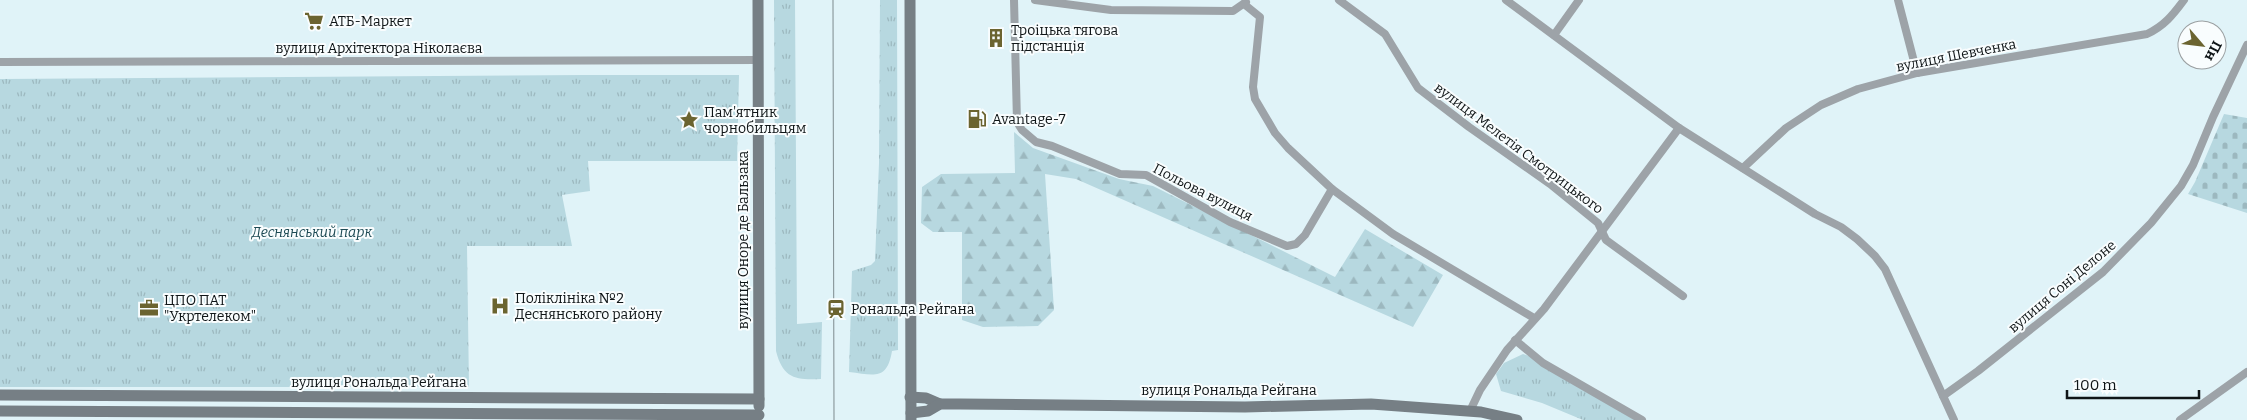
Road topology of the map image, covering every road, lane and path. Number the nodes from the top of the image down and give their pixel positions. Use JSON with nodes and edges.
{"nodes":[{"id":1,"x":758,"y":0,"type":"edge"},
{"id":2,"x":910,"y":0,"type":"edge"},
{"id":3,"x":1014,"y":0,"type":"edge"},
{"id":4,"x":1035,"y":0,"type":"edge"},
{"id":5,"x":1111,"y":0,"type":"edge"},
{"id":6,"x":1339,"y":0,"type":"edge"},
{"id":7,"x":1506,"y":0,"type":"edge"},
{"id":8,"x":1579,"y":0,"type":"edge"},
{"id":9,"x":1898,"y":0,"type":"edge"},
{"id":10,"x":2184,"y":0,"type":"edge"},
{"id":11,"x":1245,"y":2,"type":"edge"},
{"id":12,"x":1111,"y":10,"type":"junction"},
{"id":13,"x":1554,"y":35,"type":"junction"},
{"id":14,"x":2247,"y":45,"type":"edge"},
{"id":15,"x":758,"y":60,"type":"junction"},
{"id":16,"x":0,"y":62,"type":"edge"},
{"id":17,"x":1917,"y":73,"type":"junction"},
{"id":18,"x":1679,"y":128,"type":"junction"},
{"id":19,"x":1743,"y":168,"type":"junction"},
{"id":20,"x":1332,"y":189,"type":"junction"},
{"id":21,"x":1602,"y":231,"type":"junction"},
{"id":22,"x":1683,"y":296,"type":"dead end"},
{"id":23,"x":1534,"y":318,"type":"junction"},
{"id":24,"x":1515,"y":340,"type":"junction"},
{"id":25,"x":2247,"y":372,"type":"edge"},
{"id":26,"x":0,"y":395,"type":"edge"},
{"id":27,"x":1943,"y":396,"type":"junction"},
{"id":28,"x":910,"y":397,"type":"junction"},
{"id":29,"x":759,"y":399,"type":"junction"},
{"id":30,"x":940,"y":404,"type":"junction"},
{"id":31,"x":0,"y":411,"type":"edge"},
{"id":32,"x":1470,"y":411,"type":"junction"},
{"id":33,"x":759,"y":417,"type":"edge"},
{"id":34,"x":911,"y":417,"type":"edge"},
{"id":35,"x":1517,"y":420,"type":"edge"},
{"id":36,"x":1642,"y":420,"type":"edge"},
{"id":37,"x":1954,"y":420,"type":"edge"},
{"id":38,"x":2180,"y":420,"type":"edge"}],
"edges":[{"from":1,"to":15,"type":"main road","name":"вулиця Оноре де Бальзака"},
{"from":2,"to":28,"type":"main road"},
{"from":3,"to":20,"type":"street","name":"Польова вулиця"},
{"from":4,"to":12,"type":"street"},
{"from":5,"to":12,"type":"street"},
{"from":6,"to":21,"type":"street","name":"вулиця Мелетія Смотрицького"},
{"from":7,"to":13,"type":"street"},
{"from":8,"to":13,"type":"street"},
{"from":9,"to":17,"type":"street"},
{"from":10,"to":17,"type":"street","name":"вулиця Шевченка"},
{"from":11,"to":12,"type":"street"},
{"from":11,"to":20,"type":"street"},
{"from":13,"to":18,"type":"street"},
{"from":14,"to":27,"type":"street","name":"вулиця Соні Делоне"},
{"from":15,"to":16,"type":"street","name":"вулиця Архітектора Ніколаєва"},
{"from":15,"to":29,"type":"main road","name":"вулиця Оноре де Бальзака"},
{"from":17,"to":19,"type":"street","name":"вулиця Шевченка"},
{"from":18,"to":19,"type":"street"},
{"from":18,"to":21,"type":"street","name":"вулиця Мелетія Смотрицького"},
{"from":19,"to":27,"type":"street"},
{"from":20,"to":23,"type":"street"},
{"from":21,"to":22,"type":"street","name":"вулиця Мелетія Смотрицького"},
{"from":21,"to":23,"type":"street","name":"вулиця Мелетія Смотрицького"},
{"from":23,"to":24,"type":"street","name":"вулиця Мелетія Смотрицького"},
{"from":24,"to":32,"type":"street","name":"вулиця Мелетія Смотрицького"},
{"from":24,"to":36,"type":"street"},
{"from":25,"to":38,"type":"street"},
{"from":26,"to":29,"type":"main road","name":"вулиця Рональда Рейгана"},
{"from":27,"to":37,"type":"street"},
{"from":28,"to":30,"type":"main road","name":"вулиця Рональда Рейгана"},
{"from":28,"to":34,"type":"main road"},
{"from":29,"to":33,"type":"main road","name":"вулиця Оноре де Бальзака"},
{"from":30,"to":32,"type":"main road","name":"вулиця Рональда Рейгана"},
{"from":30,"to":34,"type":"main road","name":"вулиця Рональда Рейгана"},
{"from":31,"to":33,"type":"main road"},
{"from":32,"to":35,"type":"main road","name":"вулиця Рональда Рейгана"}]}
